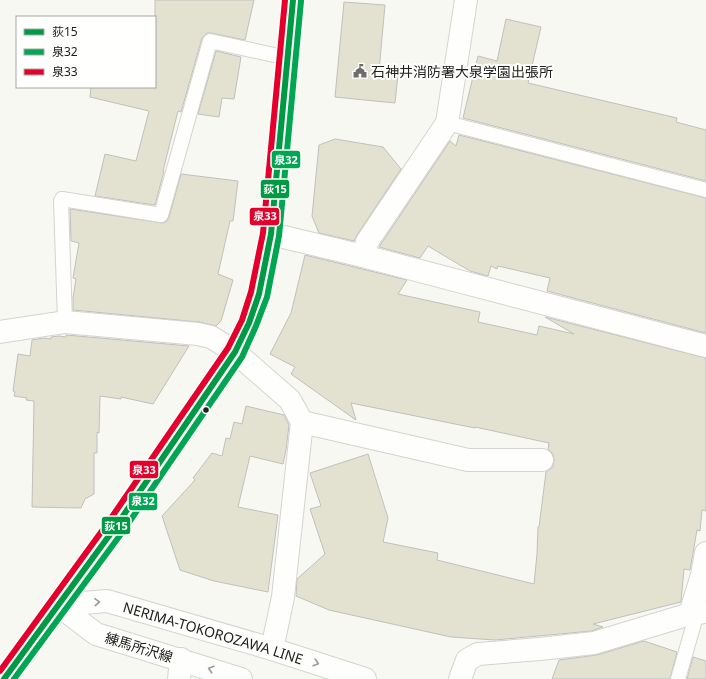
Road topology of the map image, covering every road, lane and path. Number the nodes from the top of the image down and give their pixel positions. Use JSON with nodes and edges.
{"nodes":[{"id":1,"x":292,"y":0,"type":"edge"},
{"id":2,"x":466,"y":0,"type":"edge"},
{"id":3,"x":288,"y":58,"type":"junction"},
{"id":4,"x":447,"y":122,"type":"junction"},
{"id":5,"x":706,"y":190,"type":"edge"},
{"id":6,"x":271,"y":234,"type":"junction"},
{"id":7,"x":363,"y":256,"type":"junction"},
{"id":8,"x":65,"y":322,"type":"junction"},
{"id":9,"x":0,"y":332,"type":"edge"},
{"id":10,"x":706,"y":346,"type":"edge"},
{"id":11,"x":235,"y":352,"type":"junction"},
{"id":12,"x":302,"y":422,"type":"junction"},
{"id":13,"x":542,"y":460,"type":"dead end"},
{"id":14,"x":706,"y":553,"type":"edge"},
{"id":15,"x":58,"y":605,"type":"junction"},
{"id":16,"x":698,"y":613,"type":"edge"},
{"id":17,"x":272,"y":649,"type":"junction"},
{"id":18,"x":180,"y":669,"type":"edge"},
{"id":19,"x":4,"y":679,"type":"edge"},
{"id":20,"x":241,"y":679,"type":"edge"},
{"id":21,"x":365,"y":679,"type":"edge"},
{"id":22,"x":460,"y":679,"type":"edge"},
{"id":23,"x":678,"y":679,"type":"edge"}],
"edges":[{"from":1,"to":3,"type":"street"},
{"from":2,"to":4,"type":"street"},
{"from":3,"to":6,"type":"street"},
{"from":3,"to":8,"type":"lane"},
{"from":4,"to":5,"type":"lane"},
{"from":4,"to":7,"type":"street"},
{"from":6,"to":7,"type":"street"},
{"from":6,"to":11,"type":"street"},
{"from":7,"to":10,"type":"street"},
{"from":8,"to":9,"type":"street"},
{"from":8,"to":11,"type":"street"},
{"from":11,"to":12,"type":"street"},
{"from":11,"to":15,"type":"street"},
{"from":12,"to":13,"type":"street"},
{"from":12,"to":17,"type":"street"},
{"from":14,"to":16,"type":"street"},
{"from":15,"to":17,"type":"street","name":"NERIMA-TOKOROZAWA LINE","one_way":true},
{"from":15,"to":18,"type":"street","name":"練馬所沢線"},
{"from":15,"to":19,"type":"street"},
{"from":16,"to":22,"type":"street"},
{"from":16,"to":23,"type":"lane"},
{"from":17,"to":21,"type":"street","name":"NERIMA-TOKOROZAWA LINE","one_way":true},
{"from":20,"to":18,"type":"street","one_way":true}]}
